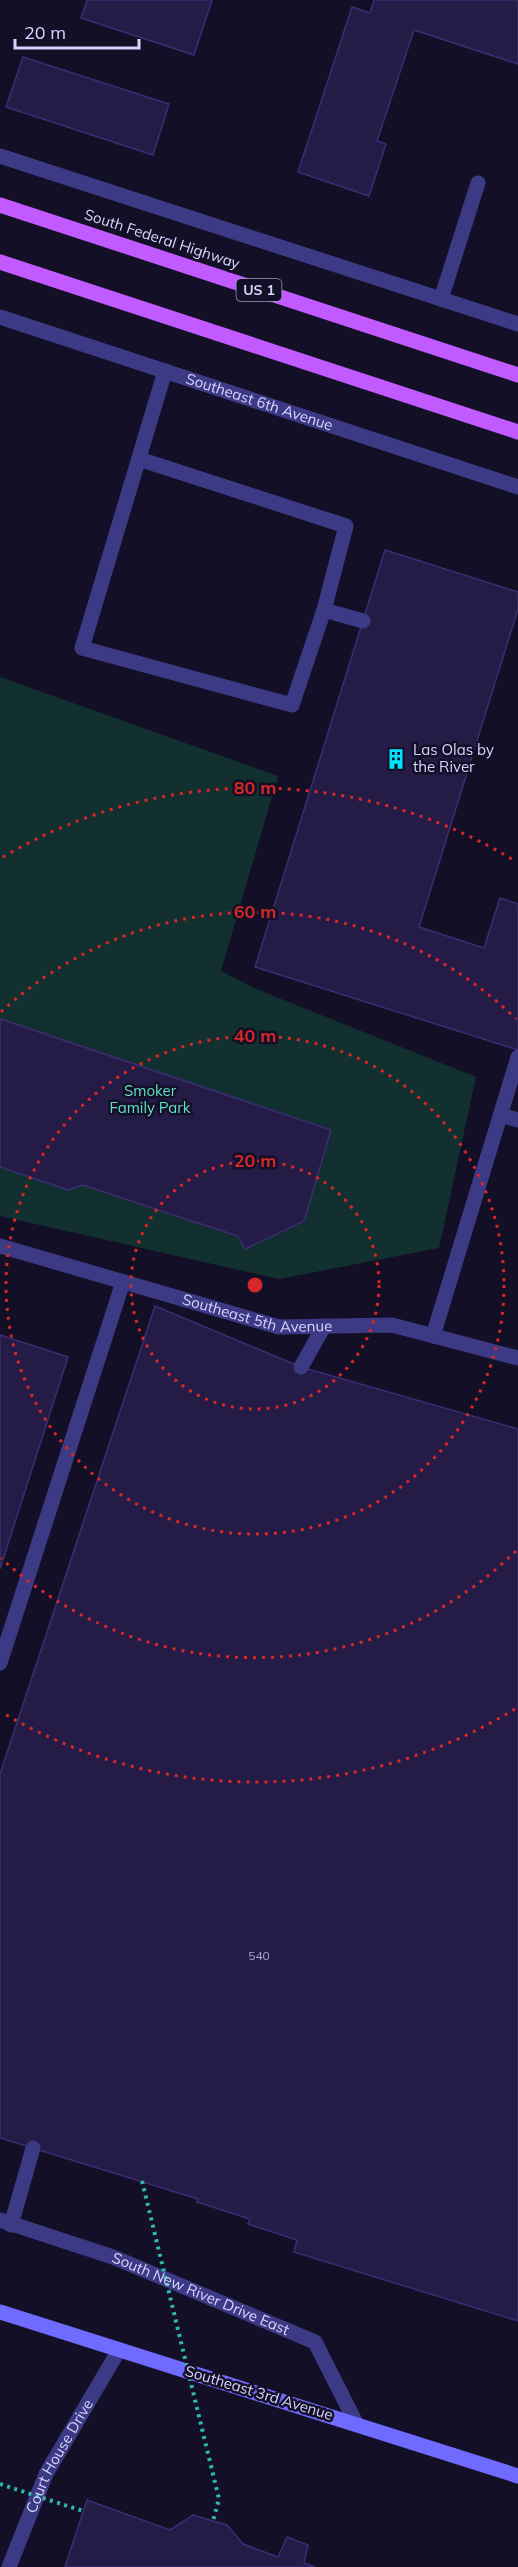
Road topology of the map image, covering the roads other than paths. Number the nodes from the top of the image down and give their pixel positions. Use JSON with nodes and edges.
{"nodes":[{"id":1,"x":0,"y":156,"type":"edge"},
{"id":2,"x":478,"y":183,"type":"dead end"},
{"id":3,"x":0,"y":205,"type":"edge"},
{"id":4,"x":0,"y":262,"type":"edge"},
{"id":5,"x":441,"y":299,"type":"junction"},
{"id":6,"x":0,"y":317,"type":"edge"},
{"id":7,"x":518,"y":324,"type":"edge"},
{"id":8,"x":165,"y":370,"type":"junction"},
{"id":9,"x":518,"y":375,"type":"edge"},
{"id":10,"x":518,"y":432,"type":"edge"},
{"id":11,"x":139,"y":459,"type":"junction"},
{"id":12,"x":518,"y":487,"type":"edge"},
{"id":13,"x":324,"y":610,"type":"junction"},
{"id":14,"x":363,"y":621,"type":"dead end"},
{"id":15,"x":518,"y":1056,"type":"edge"},
{"id":16,"x":501,"y":1114,"type":"junction"},
{"id":17,"x":518,"y":1120,"type":"edge"},
{"id":18,"x":0,"y":1246,"type":"edge"},
{"id":19,"x":123,"y":1282,"type":"junction"},
{"id":20,"x":324,"y":1326,"type":"junction"},
{"id":21,"x":433,"y":1336,"type":"junction"},
{"id":22,"x":518,"y":1358,"type":"edge"},
{"id":23,"x":301,"y":1366,"type":"dead end"},
{"id":24,"x":0,"y":1664,"type":"edge"},
{"id":25,"x":33,"y":2148,"type":"dead end"},
{"id":26,"x":6,"y":2222,"type":"edge"},
{"id":27,"x":0,"y":2312,"type":"edge"},
{"id":28,"x":119,"y":2350,"type":"junction"},
{"id":29,"x":356,"y":2423,"type":"junction"},
{"id":30,"x":518,"y":2475,"type":"edge"},
{"id":31,"x":9,"y":2567,"type":"edge"}],
"edges":[{"from":1,"to":5,"type":"street"},
{"from":2,"to":5,"type":"street"},
{"from":3,"to":9,"type":"main road","name":"South Federal Highway","number":"US 1"},
{"from":4,"to":10,"type":"main road"},
{"from":5,"to":7,"type":"street"},
{"from":6,"to":8,"type":"street","name":"Southeast 6th Avenue"},
{"from":8,"to":11,"type":"street"},
{"from":8,"to":12,"type":"street","name":"Southeast 6th Avenue"},
{"from":11,"to":13,"type":"street"},
{"from":11,"to":13,"type":"street"},
{"from":13,"to":14,"type":"street"},
{"from":15,"to":16,"type":"street"},
{"from":16,"to":17,"type":"street"},
{"from":16,"to":21,"type":"street"},
{"from":18,"to":19,"type":"street","name":"Southeast 5th Avenue"},
{"from":19,"to":20,"type":"street","name":"Southeast 5th Avenue"},
{"from":19,"to":24,"type":"street"},
{"from":20,"to":21,"type":"street","name":"Southeast 5th Avenue"},
{"from":20,"to":23,"type":"street"},
{"from":21,"to":22,"type":"street","name":"Southeast 5th Avenue"},
{"from":25,"to":26,"type":"street"},
{"from":26,"to":29,"type":"street","name":"South New River Drive East"},
{"from":27,"to":28,"type":"main road","name":"Southeast 3rd Avenue"},
{"from":28,"to":29,"type":"main road","name":"Southeast 3rd Avenue"},
{"from":28,"to":31,"type":"street","name":"Court House Drive"},
{"from":29,"to":30,"type":"main road","name":"Southeast 3rd Avenue"}]}
